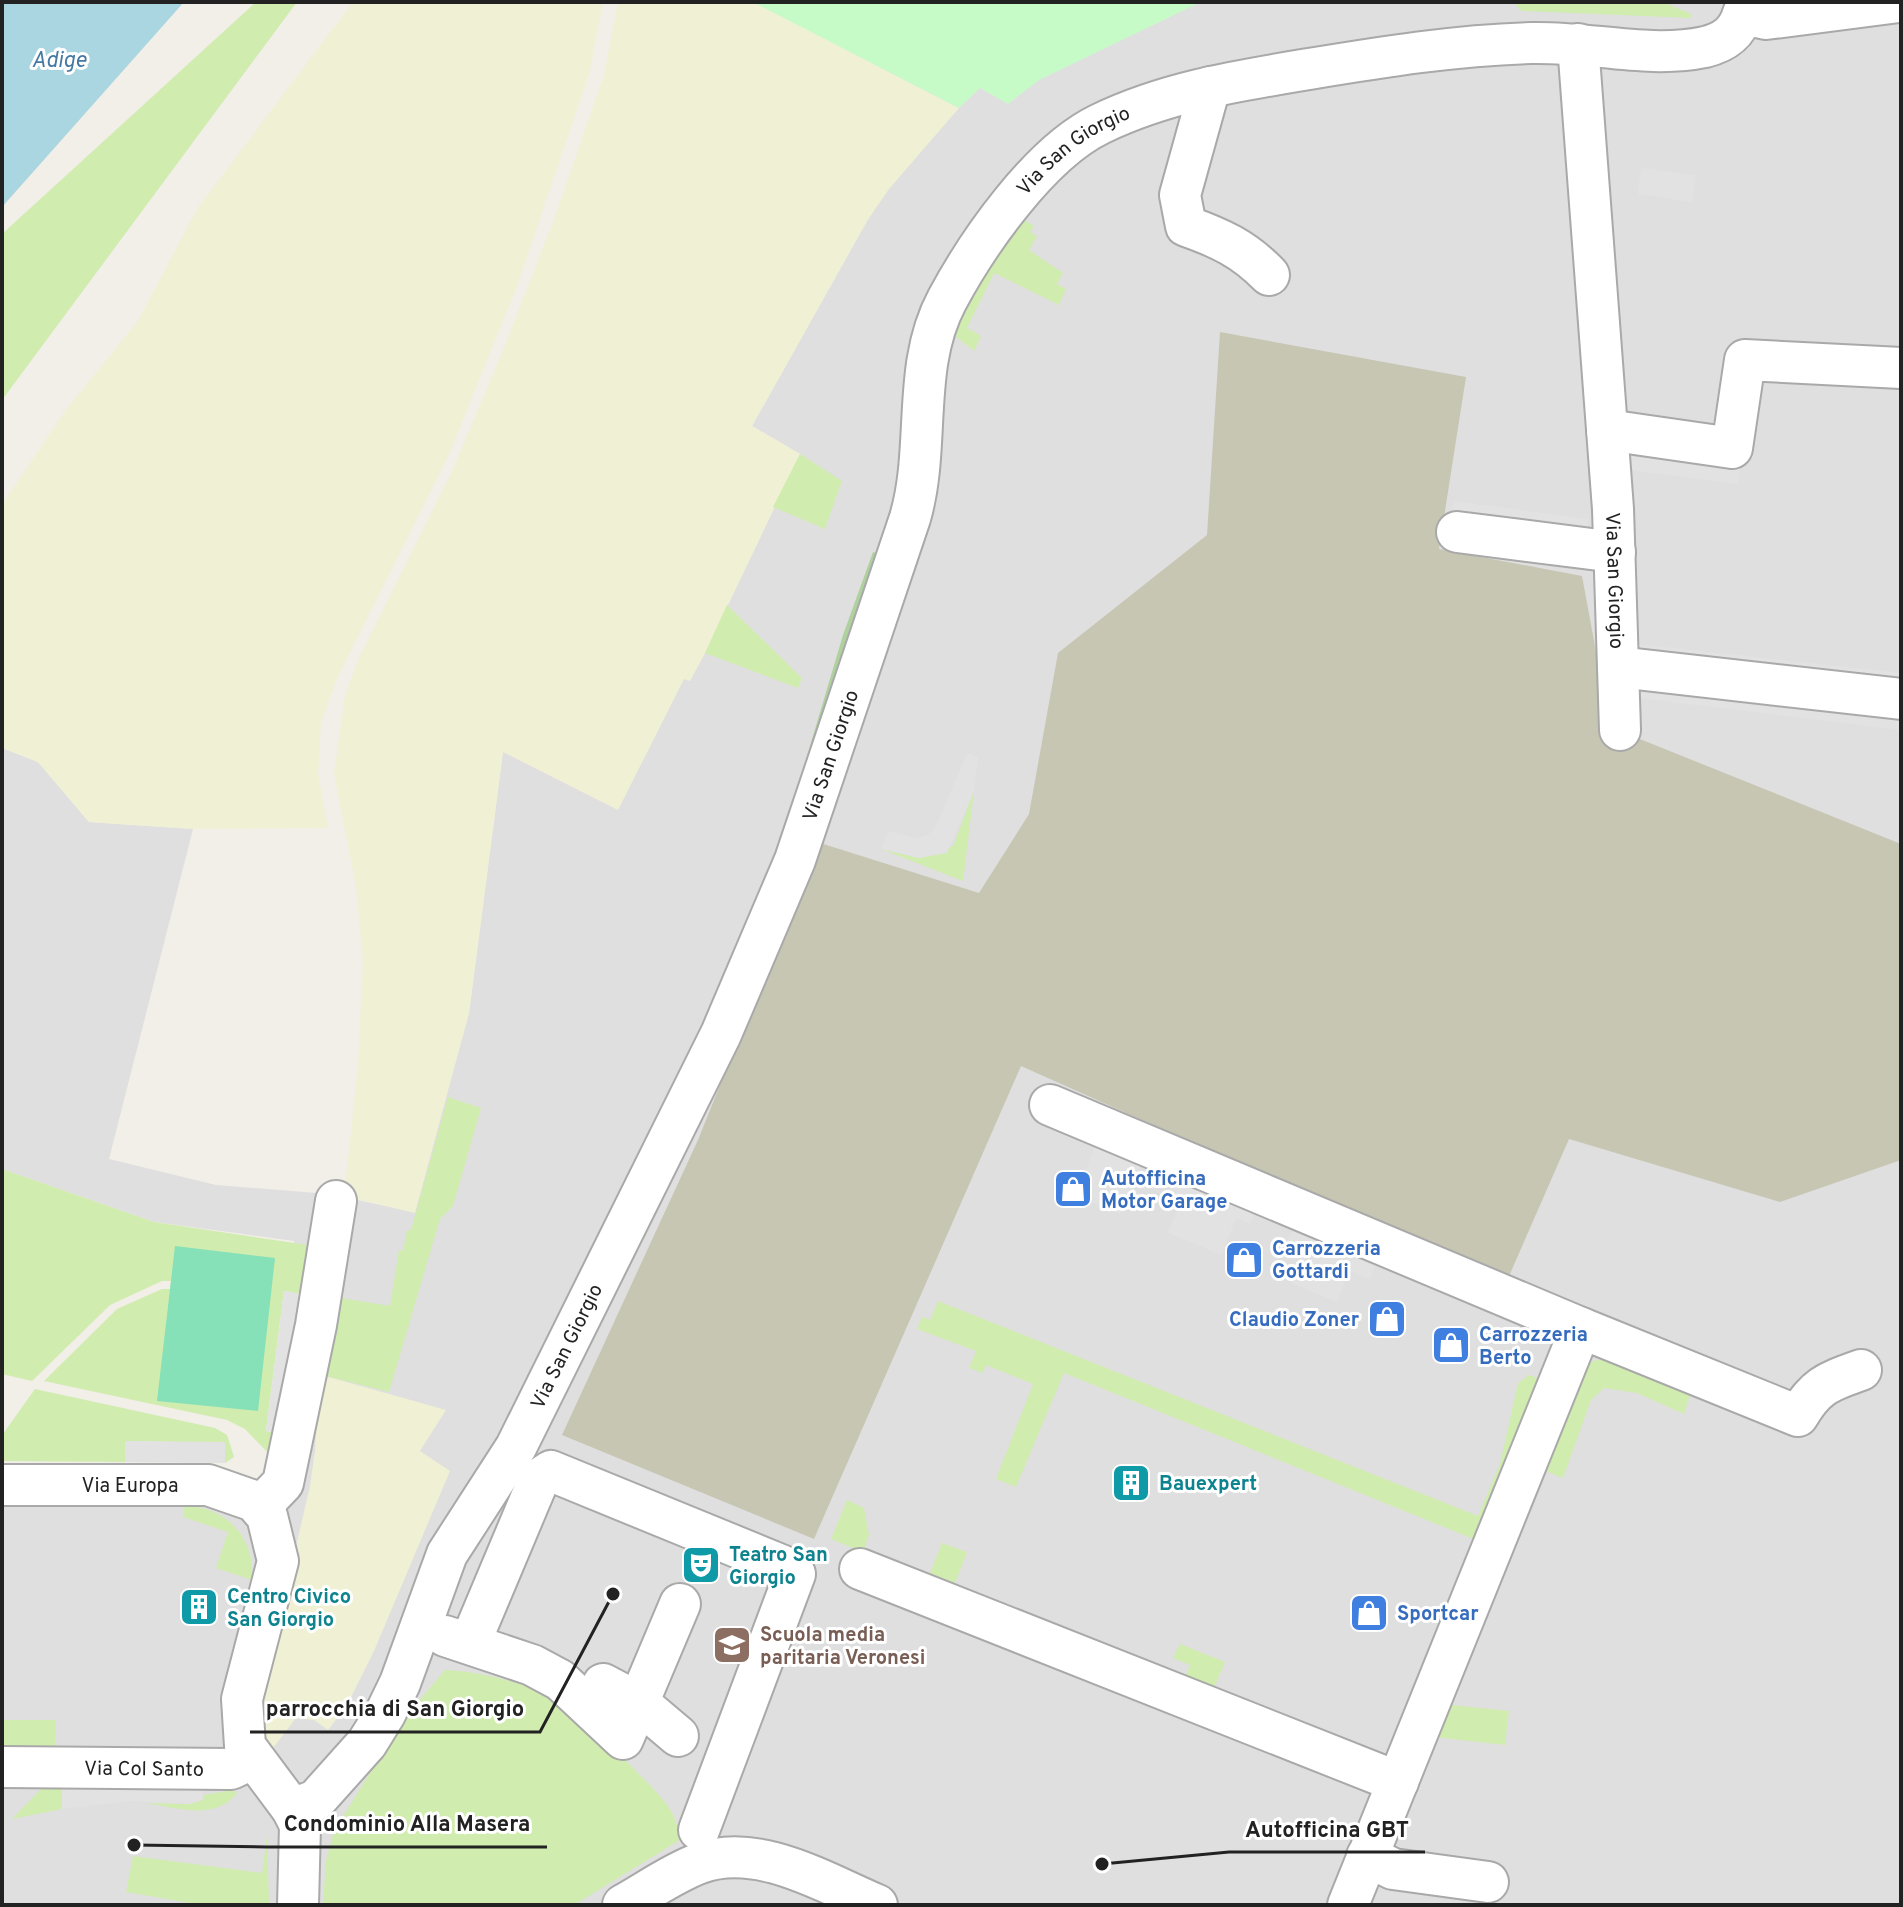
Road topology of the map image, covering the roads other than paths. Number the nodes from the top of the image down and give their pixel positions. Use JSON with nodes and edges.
{"nodes":[{"id":1,"x":1899,"y":2,"type":"edge"},
{"id":2,"x":1742,"y":8,"type":"edge"},
{"id":3,"x":1578,"y":44,"type":"junction"},
{"id":4,"x":1210,"y":87,"type":"junction"},
{"id":5,"x":1269,"y":275,"type":"dead end"},
{"id":6,"x":1901,"y":368,"type":"edge"},
{"id":7,"x":1607,"y":430,"type":"junction"},
{"id":8,"x":1457,"y":532,"type":"dead end"},
{"id":9,"x":1615,"y":552,"type":"junction"},
{"id":10,"x":1618,"y":667,"type":"junction"},
{"id":11,"x":1901,"y":699,"type":"edge"},
{"id":12,"x":1620,"y":730,"type":"dead end"},
{"id":13,"x":1050,"y":1105,"type":"dead end"},
{"id":14,"x":336,"y":1201,"type":"dead end"},
{"id":15,"x":1581,"y":1328,"type":"junction"},
{"id":16,"x":1861,"y":1370,"type":"dead end"},
{"id":17,"x":2,"y":1485,"type":"edge"},
{"id":18,"x":257,"y":1504,"type":"junction"},
{"id":19,"x":860,"y":1569,"type":"dead end"},
{"id":20,"x":680,"y":1604,"type":"dead end"},
{"id":21,"x":418,"y":1630,"type":"junction"},
{"id":22,"x":470,"y":1643,"type":"junction"},
{"id":23,"x":603,"y":1684,"type":"dead end"},
{"id":24,"x":639,"y":1703,"type":"junction"},
{"id":25,"x":706,"y":1747,"type":"junction"},
{"id":26,"x":252,"y":1759,"type":"junction"},
{"id":27,"x":18,"y":1768,"type":"edge"},
{"id":28,"x":1398,"y":1782,"type":"junction"},
{"id":29,"x":292,"y":1809,"type":"junction"},
{"id":30,"x":699,"y":1830,"type":"dead end"},
{"id":31,"x":1367,"y":1856,"type":"junction"},
{"id":32,"x":1488,"y":1882,"type":"dead end"},
{"id":33,"x":298,"y":1905,"type":"edge"},
{"id":34,"x":623,"y":1905,"type":"edge"},
{"id":35,"x":877,"y":1905,"type":"edge"},
{"id":36,"x":1348,"y":1905,"type":"edge"}],
"edges":[{"from":1,"to":2,"type":"street","name":"Via San Giorgio"},
{"from":2,"to":3,"type":"street","name":"Via San Giorgio"},
{"from":3,"to":4,"type":"street","name":"Via San Giorgio"},
{"from":3,"to":7,"type":"street","name":"Via San Giorgio"},
{"from":4,"to":5,"type":"street"},
{"from":4,"to":21,"type":"street","name":"Via San Giorgio"},
{"from":6,"to":7,"type":"street"},
{"from":7,"to":9,"type":"street","name":"Via San Giorgio"},
{"from":8,"to":9,"type":"street"},
{"from":9,"to":10,"type":"street","name":"Via San Giorgio"},
{"from":10,"to":11,"type":"street"},
{"from":10,"to":12,"type":"street","name":"Via San Giorgio"},
{"from":13,"to":15,"type":"street"},
{"from":14,"to":18,"type":"street"},
{"from":15,"to":16,"type":"street"},
{"from":15,"to":28,"type":"street"},
{"from":17,"to":18,"type":"street","name":"Via Europa"},
{"from":18,"to":26,"type":"street"},
{"from":19,"to":28,"type":"street"},
{"from":20,"to":24,"type":"street"},
{"from":21,"to":22,"type":"street"},
{"from":21,"to":29,"type":"street","name":"Via San Giorgio"},
{"from":22,"to":24,"type":"street"},
{"from":22,"to":25,"type":"street"},
{"from":23,"to":24,"type":"street"},
{"from":24,"to":25,"type":"street"},
{"from":25,"to":30,"type":"street"},
{"from":26,"to":27,"type":"street","name":"Via Col Santo"},
{"from":26,"to":29,"type":"street"},
{"from":28,"to":31,"type":"street"},
{"from":29,"to":33,"type":"street"},
{"from":31,"to":32,"type":"street"},
{"from":31,"to":36,"type":"street"},
{"from":34,"to":35,"type":"street"}]}
